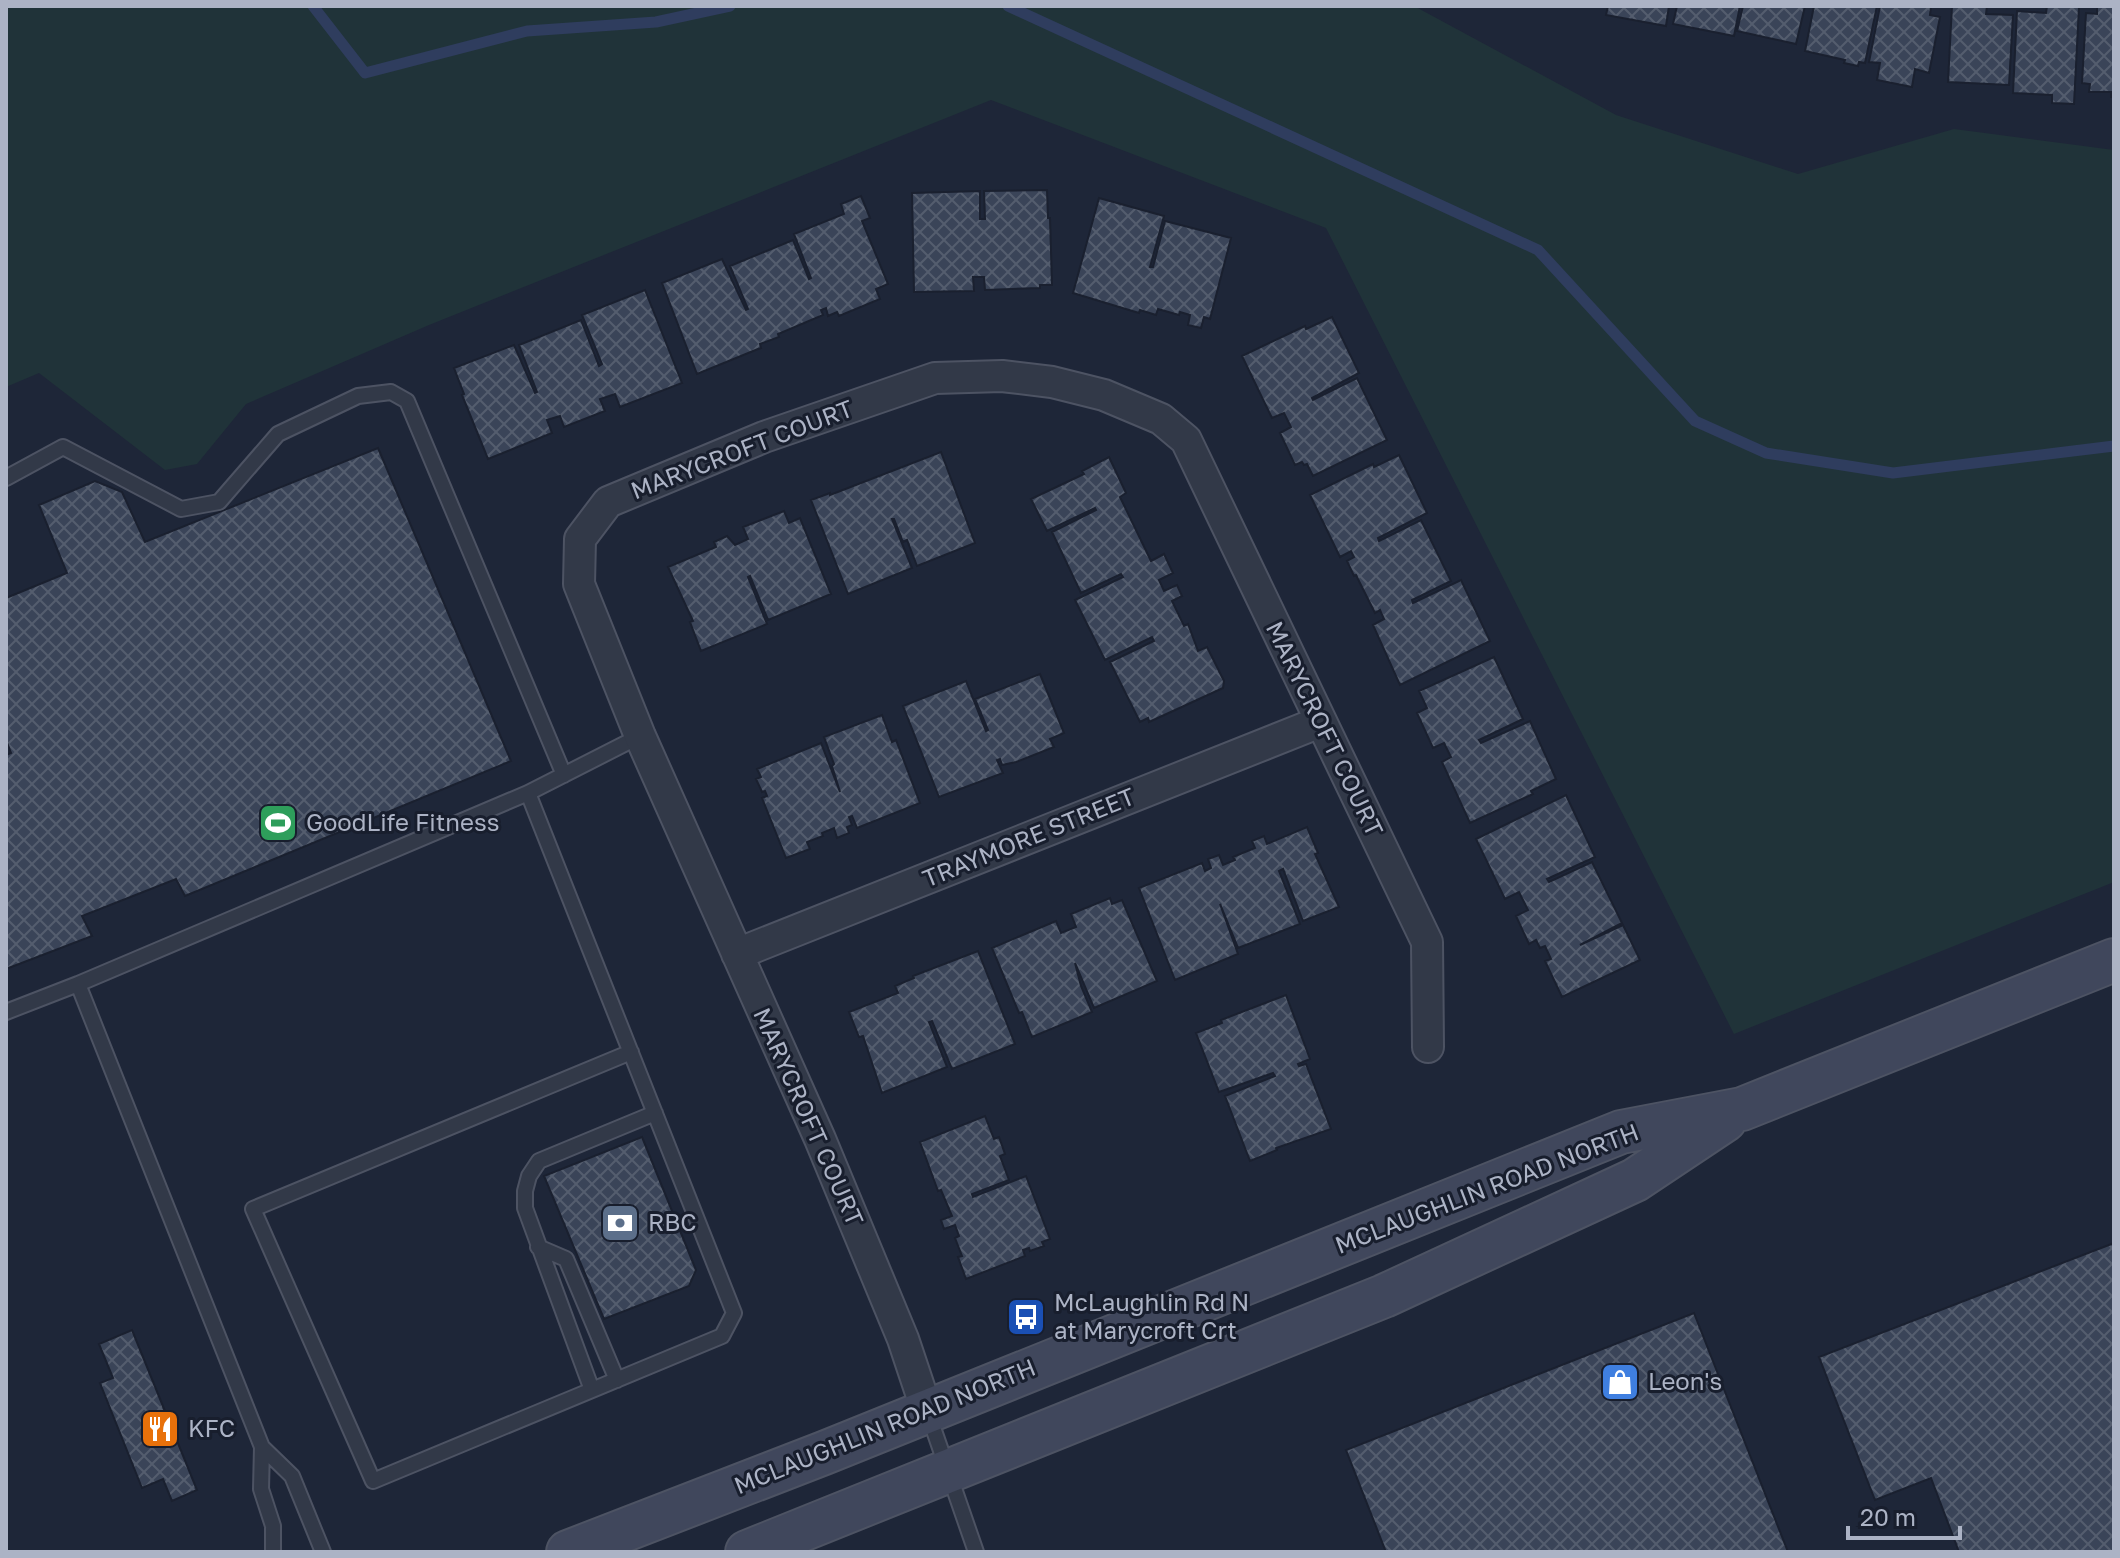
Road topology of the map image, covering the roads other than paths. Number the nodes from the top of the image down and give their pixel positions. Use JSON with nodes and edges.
{"nodes":[{"id":1,"x":6,"y":478,"type":"edge"},
{"id":2,"x":1320,"y":722,"type":"junction"},
{"id":3,"x":640,"y":736,"type":"junction"},
{"id":4,"x":564,"y":775,"type":"junction"},
{"id":5,"x":528,"y":793,"type":"junction"},
{"id":6,"x":737,"y":954,"type":"junction"},
{"id":7,"x":2114,"y":960,"type":"edge"},
{"id":8,"x":78,"y":984,"type":"junction"},
{"id":9,"x":6,"y":1012,"type":"edge"},
{"id":10,"x":1428,"y":1047,"type":"dead end"},
{"id":11,"x":631,"y":1052,"type":"junction"},
{"id":12,"x":1742,"y":1109,"type":"junction"},
{"id":13,"x":655,"y":1113,"type":"junction"},
{"id":14,"x":538,"y":1247,"type":"junction"},
{"id":15,"x":617,"y":1380,"type":"junction"},
{"id":16,"x":592,"y":1390,"type":"junction"},
{"id":17,"x":927,"y":1411,"type":"junction"},
{"id":18,"x":262,"y":1447,"type":"junction"},
{"id":19,"x":948,"y":1472,"type":"junction"},
{"id":20,"x":273,"y":1552,"type":"edge"},
{"id":21,"x":323,"y":1552,"type":"edge"},
{"id":22,"x":568,"y":1552,"type":"edge"},
{"id":23,"x":747,"y":1552,"type":"edge"},
{"id":24,"x":976,"y":1552,"type":"edge"}],
"edges":[{"from":1,"to":4,"type":"lane"},
{"from":2,"to":3,"type":"street","name":"MARYCROFT COURT"},
{"from":2,"to":6,"type":"street","name":"TRAYMORE STREET"},
{"from":2,"to":10,"type":"street","name":"MARYCROFT COURT"},
{"from":3,"to":4,"type":"lane"},
{"from":3,"to":6,"type":"street","name":"MARYCROFT COURT"},
{"from":4,"to":5,"type":"lane"},
{"from":5,"to":8,"type":"lane"},
{"from":5,"to":11,"type":"lane"},
{"from":6,"to":17,"type":"street","name":"MARYCROFT COURT"},
{"from":7,"to":12,"type":"main road","name":"MCLAUGHLIN ROAD NORTH"},
{"from":8,"to":9,"type":"lane"},
{"from":8,"to":18,"type":"lane"},
{"from":11,"to":13,"type":"lane"},
{"from":11,"to":16,"type":"lane"},
{"from":12,"to":17,"type":"main road","name":"MCLAUGHLIN ROAD NORTH"},
{"from":12,"to":19,"type":"main road","name":"MCLAUGHLIN ROAD NORTH"},
{"from":13,"to":14,"type":"lane"},
{"from":13,"to":15,"type":"lane"},
{"from":14,"to":15,"type":"lane"},
{"from":14,"to":16,"type":"lane"},
{"from":15,"to":16,"type":"lane"},
{"from":17,"to":19,"type":"lane"},
{"from":17,"to":22,"type":"main road","name":"MCLAUGHLIN ROAD NORTH"},
{"from":18,"to":20,"type":"lane"},
{"from":18,"to":21,"type":"lane"},
{"from":19,"to":23,"type":"main road","name":"MCLAUGHLIN ROAD NORTH"},
{"from":19,"to":24,"type":"lane"}]}
